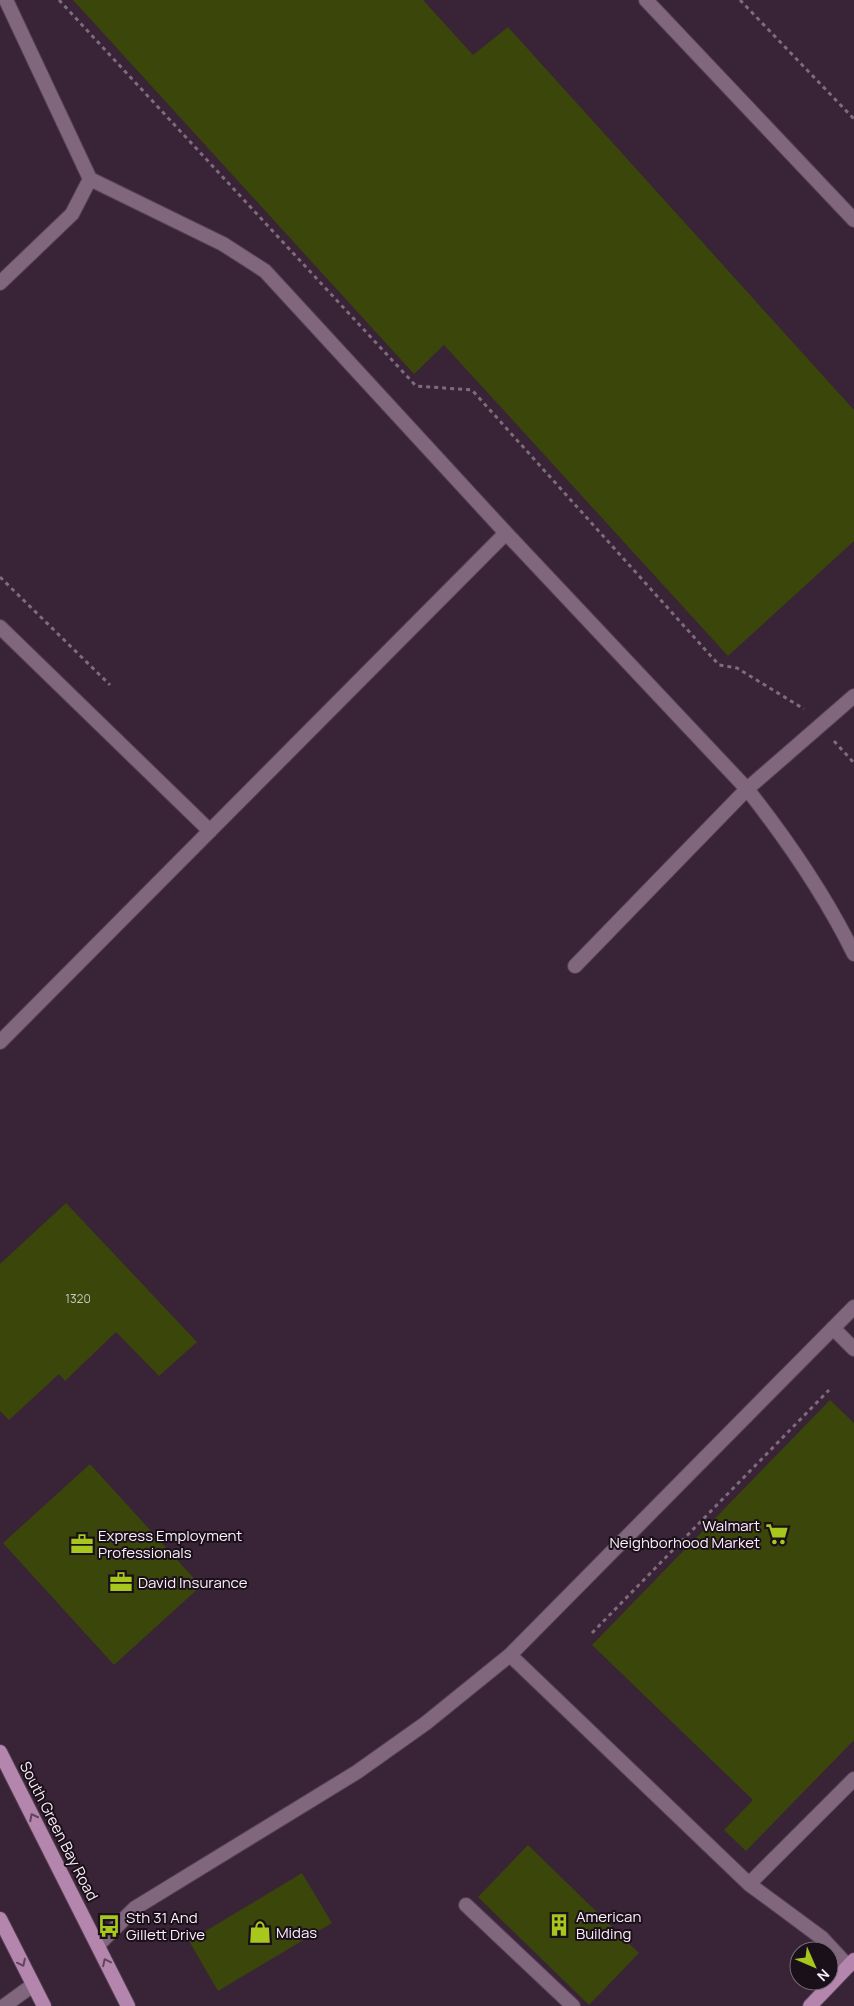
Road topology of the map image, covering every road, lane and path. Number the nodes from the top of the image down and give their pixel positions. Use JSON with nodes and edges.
{"nodes":[{"id":1,"x":6,"y":0,"type":"edge"},
{"id":2,"x":59,"y":0,"type":"edge"},
{"id":3,"x":646,"y":0,"type":"edge"},
{"id":4,"x":740,"y":0,"type":"edge"},
{"id":5,"x":854,"y":119,"type":"edge"},
{"id":6,"x":90,"y":179,"type":"junction"},
{"id":7,"x":854,"y":220,"type":"edge"},
{"id":8,"x":0,"y":283,"type":"edge"},
{"id":9,"x":506,"y":534,"type":"junction"},
{"id":10,"x":0,"y":577,"type":"edge"},
{"id":11,"x":0,"y":626,"type":"edge"},
{"id":12,"x":110,"y":685,"type":"dead end"},
{"id":13,"x":854,"y":696,"type":"edge"},
{"id":14,"x":820,"y":726,"type":"junction"},
{"id":15,"x":854,"y":763,"type":"edge"},
{"id":16,"x":747,"y":789,"type":"junction"},
{"id":17,"x":210,"y":831,"type":"junction"},
{"id":18,"x":854,"y":954,"type":"edge"},
{"id":19,"x":575,"y":966,"type":"dead end"},
{"id":20,"x":0,"y":1042,"type":"edge"},
{"id":21,"x":854,"y":1307,"type":"edge"},
{"id":22,"x":833,"y":1328,"type":"junction"},
{"id":23,"x":854,"y":1349,"type":"edge"},
{"id":24,"x":829,"y":1390,"type":"dead end"},
{"id":25,"x":592,"y":1634,"type":"dead end"},
{"id":26,"x":510,"y":1655,"type":"junction"},
{"id":27,"x":0,"y":1752,"type":"edge"},
{"id":28,"x":854,"y":1779,"type":"edge"},
{"id":29,"x":749,"y":1884,"type":"junction"},
{"id":30,"x":466,"y":1904,"type":"dead end"},
{"id":31,"x":0,"y":1919,"type":"edge"},
{"id":32,"x":98,"y":1944,"type":"junction"},
{"id":33,"x":851,"y":1963,"type":"edge"},
{"id":34,"x":33,"y":1985,"type":"junction"},
{"id":35,"x":4,"y":2006,"type":"edge"},
{"id":36,"x":44,"y":2006,"type":"edge"},
{"id":37,"x":128,"y":2006,"type":"edge"},
{"id":38,"x":573,"y":2006,"type":"edge"},
{"id":39,"x":810,"y":2006,"type":"edge"}],
"edges":[{"from":1,"to":6,"type":"lane"},
{"from":2,"to":14,"type":"path"},
{"from":3,"to":7,"type":"lane"},
{"from":4,"to":5,"type":"path"},
{"from":6,"to":8,"type":"lane"},
{"from":6,"to":9,"type":"lane"},
{"from":9,"to":16,"type":"lane"},
{"from":9,"to":17,"type":"lane"},
{"from":10,"to":12,"type":"path"},
{"from":11,"to":17,"type":"lane"},
{"from":13,"to":14,"type":"lane"},
{"from":14,"to":15,"type":"path"},
{"from":14,"to":16,"type":"lane"},
{"from":16,"to":18,"type":"lane"},
{"from":16,"to":19,"type":"lane"},
{"from":17,"to":20,"type":"lane"},
{"from":21,"to":22,"type":"lane"},
{"from":22,"to":23,"type":"lane"},
{"from":22,"to":26,"type":"lane"},
{"from":24,"to":25,"type":"path"},
{"from":26,"to":29,"type":"lane"},
{"from":26,"to":32,"type":"lane"},
{"from":32,"to":27,"type":"main road","name":"South Green Bay Road","one_way":true},
{"from":28,"to":29,"type":"lane"},
{"from":29,"to":33,"type":"lane"},
{"from":30,"to":38,"type":"lane"},
{"from":31,"to":34,"type":"main road","one_way":true},
{"from":37,"to":32,"type":"main road","name":"South Green Bay Road","one_way":true},
{"from":33,"to":39,"type":"main road"},
{"from":34,"to":35,"type":"lane"},
{"from":34,"to":36,"type":"main road"}]}
